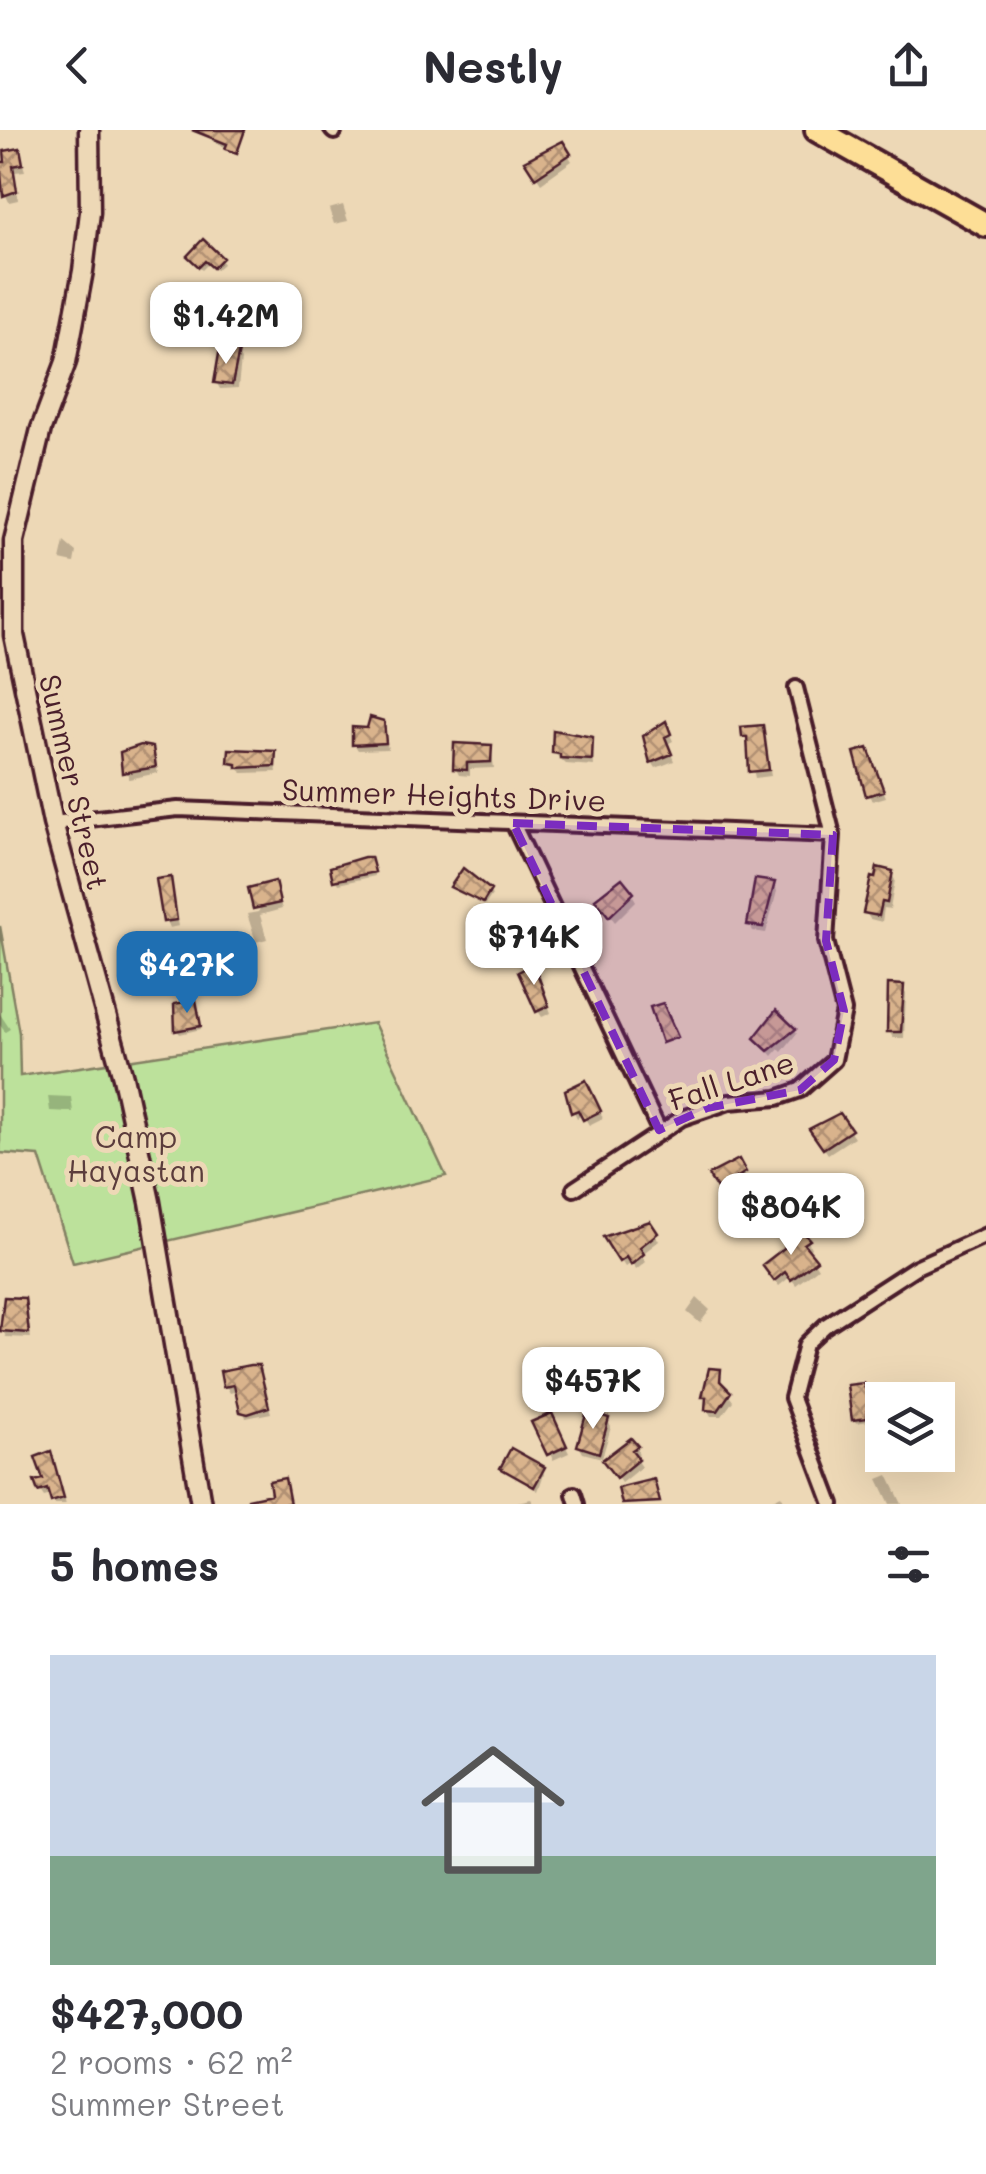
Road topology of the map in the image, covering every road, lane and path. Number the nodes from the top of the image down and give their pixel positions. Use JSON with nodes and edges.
{"nodes":[{"id":1,"x":89,"y":130,"type":"edge"},
{"id":2,"x":817,"y":130,"type":"edge"},
{"id":3,"x":986,"y":225,"type":"edge"},
{"id":4,"x":796,"y":688,"type":"dead end"},
{"id":5,"x":53,"y":823,"type":"junction"},
{"id":6,"x":513,"y":823,"type":"junction"},
{"id":7,"x":833,"y":835,"type":"junction"},
{"id":8,"x":659,"y":1130,"type":"junction"},
{"id":9,"x":574,"y":1189,"type":"dead end"},
{"id":10,"x":986,"y":1235,"type":"edge"},
{"id":11,"x":201,"y":1504,"type":"edge"},
{"id":12,"x":832,"y":1504,"type":"edge"}],
"edges":[{"from":1,"to":5,"type":"main road","name":"Summer Street"},
{"from":2,"to":3,"type":"highway"},
{"from":4,"to":7,"type":"street","name":"Fall Lane"},
{"from":5,"to":6,"type":"street","name":"Summer Heights Drive"},
{"from":5,"to":11,"type":"main road","name":"Summer Street"},
{"from":6,"to":7,"type":"street","name":"Summer Heights Drive"},
{"from":6,"to":8,"type":"street"},
{"from":7,"to":8,"type":"street","name":"Fall Lane"},
{"from":8,"to":9,"type":"street","name":"Fall Lane"},
{"from":10,"to":12,"type":"street"}]}
